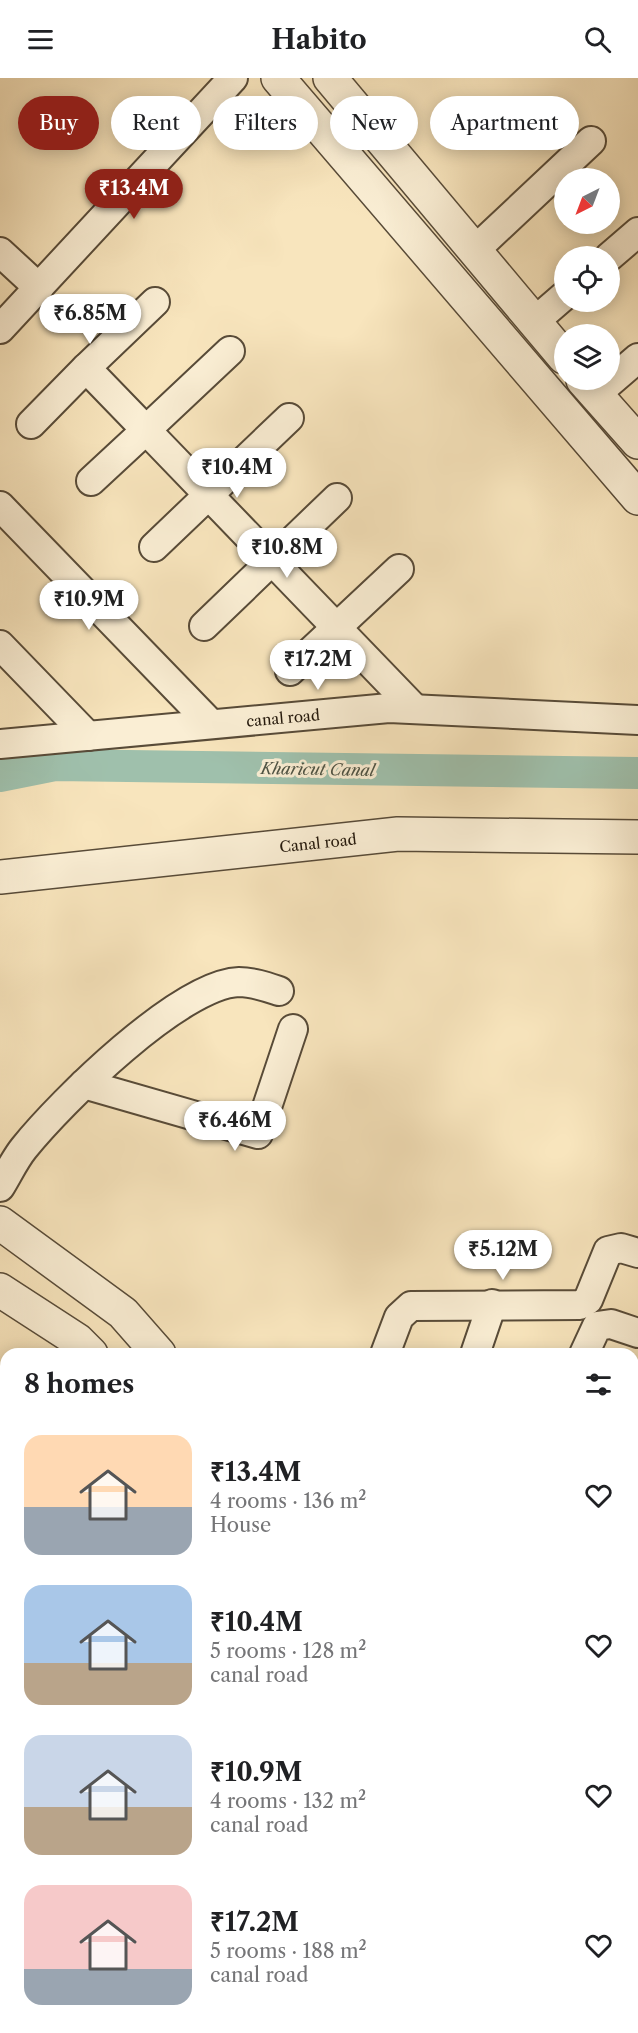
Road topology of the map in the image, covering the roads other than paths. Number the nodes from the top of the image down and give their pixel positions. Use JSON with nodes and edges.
{"nodes":[{"id":1,"x":234,"y":78,"type":"edge"},
{"id":2,"x":278,"y":78,"type":"edge"},
{"id":3,"x":330,"y":78,"type":"edge"},
{"id":4,"x":591,"y":141,"type":"dead end"},
{"id":5,"x":638,"y":232,"type":"edge"},
{"id":6,"x":620,"y":248,"type":"edge"},
{"id":7,"x":474,"y":251,"type":"junction"},
{"id":8,"x":0,"y":252,"type":"edge"},
{"id":9,"x":39,"y":288,"type":"junction"},
{"id":10,"x":154,"y":303,"type":"dead end"},
{"id":11,"x":554,"y":305,"type":"edge"},
{"id":12,"x":534,"y":322,"type":"junction"},
{"id":13,"x":0,"y":329,"type":"edge"},
{"id":14,"x":554,"y":345,"type":"edge"},
{"id":15,"x":230,"y":351,"type":"dead end"},
{"id":16,"x":638,"y":358,"type":"edge"},
{"id":17,"x":86,"y":368,"type":"junction"},
{"id":18,"x":620,"y":369,"type":"edge"},
{"id":19,"x":593,"y":390,"type":"edge"},
{"id":20,"x":289,"y":418,"type":"dead end"},
{"id":21,"x":31,"y":424,"type":"dead end"},
{"id":22,"x":146,"y":430,"type":"junction"},
{"id":23,"x":638,"y":442,"type":"edge"},
{"id":24,"x":91,"y":481,"type":"dead end"},
{"id":25,"x":207,"y":494,"type":"junction"},
{"id":26,"x":337,"y":498,"type":"dead end"},
{"id":27,"x":638,"y":498,"type":"edge"},
{"id":28,"x":0,"y":506,"type":"edge"},
{"id":29,"x":154,"y":547,"type":"dead end"},
{"id":30,"x":272,"y":561,"type":"junction"},
{"id":31,"x":399,"y":569,"type":"dead end"},
{"id":32,"x":204,"y":626,"type":"dead end"},
{"id":33,"x":336,"y":627,"type":"junction"},
{"id":34,"x":0,"y":645,"type":"edge"},
{"id":35,"x":290,"y":671,"type":"dead end"},
{"id":36,"x":415,"y":709,"type":"junction"},
{"id":37,"x":638,"y":720,"type":"edge"},
{"id":38,"x":211,"y":724,"type":"junction"},
{"id":39,"x":88,"y":736,"type":"junction"},
{"id":40,"x":0,"y":744,"type":"edge"},
{"id":41,"x":638,"y":837,"type":"edge"},
{"id":42,"x":0,"y":877,"type":"edge"},
{"id":43,"x":279,"y":991,"type":"dead end"},
{"id":44,"x":293,"y":1029,"type":"dead end"},
{"id":45,"x":84,"y":1084,"type":"junction"},
{"id":46,"x":0,"y":1187,"type":"edge"},
{"id":47,"x":0,"y":1223,"type":"edge"},
{"id":48,"x":638,"y":1253,"type":"edge"},
{"id":49,"x":0,"y":1290,"type":"edge"},
{"id":50,"x":492,"y":1304,"type":"junction"},
{"id":51,"x":638,"y":1332,"type":"edge"},
{"id":52,"x":85,"y":1348,"type":"edge"},
{"id":53,"x":154,"y":1348,"type":"edge"},
{"id":54,"x":387,"y":1348,"type":"edge"},
{"id":55,"x":477,"y":1348,"type":"edge"},
{"id":56,"x":587,"y":1348,"type":"edge"}],
"edges":[{"from":1,"to":9,"type":"street"},
{"from":2,"to":27,"type":"street"},
{"from":3,"to":7,"type":"street"},
{"from":4,"to":7,"type":"street"},
{"from":5,"to":6,"type":"street"},
{"from":7,"to":12,"type":"street"},
{"from":8,"to":9,"type":"street"},
{"from":9,"to":13,"type":"street"},
{"from":10,"to":17,"type":"street"},
{"from":11,"to":12,"type":"street"},
{"from":12,"to":14,"type":"street"},
{"from":15,"to":22,"type":"street"},
{"from":16,"to":18,"type":"street"},
{"from":17,"to":21,"type":"street"},
{"from":17,"to":22,"type":"street"},
{"from":19,"to":23,"type":"street"},
{"from":20,"to":25,"type":"street"},
{"from":22,"to":24,"type":"street"},
{"from":22,"to":25,"type":"street"},
{"from":25,"to":29,"type":"street"},
{"from":25,"to":30,"type":"street"},
{"from":26,"to":30,"type":"street"},
{"from":28,"to":38,"type":"street"},
{"from":30,"to":32,"type":"street"},
{"from":30,"to":33,"type":"street"},
{"from":31,"to":33,"type":"street"},
{"from":33,"to":35,"type":"street"},
{"from":33,"to":36,"type":"street"},
{"from":34,"to":39,"type":"street"},
{"from":36,"to":37,"type":"street","name":"canal road"},
{"from":36,"to":38,"type":"street","name":"canal road"},
{"from":38,"to":39,"type":"street","name":"canal road"},
{"from":39,"to":40,"type":"street","name":"canal road"},
{"from":41,"to":42,"type":"street","name":"Canal road"},
{"from":43,"to":45,"type":"street"},
{"from":44,"to":45,"type":"street"},
{"from":45,"to":46,"type":"street"},
{"from":47,"to":53,"type":"street"},
{"from":48,"to":50,"type":"street"},
{"from":49,"to":52,"type":"street"},
{"from":50,"to":54,"type":"street"},
{"from":50,"to":55,"type":"street"},
{"from":51,"to":56,"type":"street"}]}
